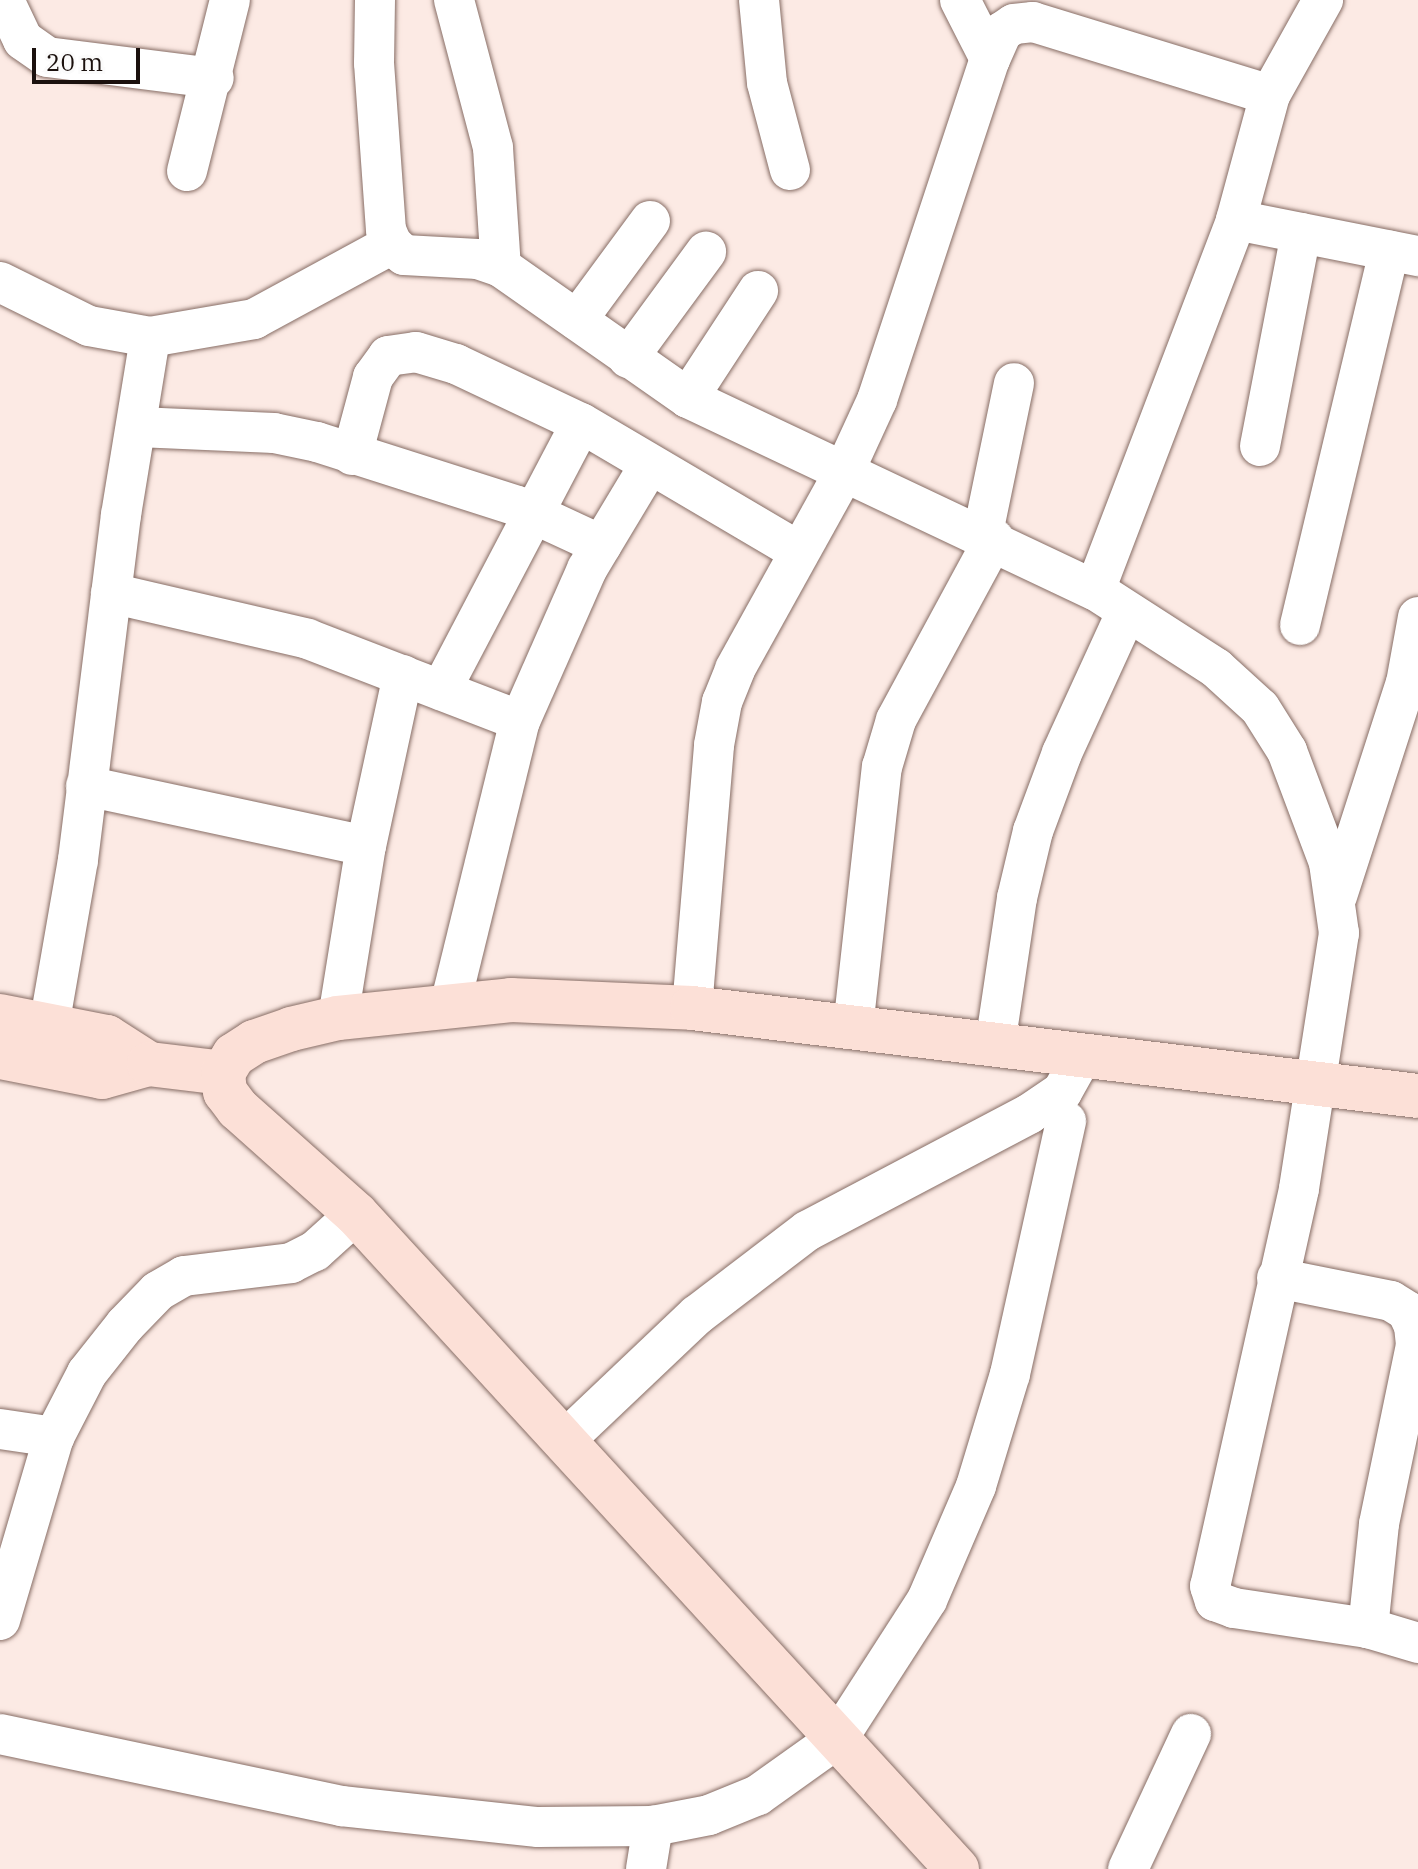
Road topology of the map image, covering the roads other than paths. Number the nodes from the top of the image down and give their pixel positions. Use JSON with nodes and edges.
{"nodes":[{"id":1,"x":4,"y":0,"type":"edge"},
{"id":2,"x":230,"y":0,"type":"edge"},
{"id":3,"x":375,"y":0,"type":"edge"},
{"id":4,"x":454,"y":0,"type":"edge"},
{"id":5,"x":759,"y":0,"type":"edge"},
{"id":6,"x":960,"y":0,"type":"edge"},
{"id":7,"x":1323,"y":0,"type":"edge"},
{"id":8,"x":990,"y":59,"type":"junction"},
{"id":9,"x":214,"y":78,"type":"junction"},
{"id":10,"x":1270,"y":95,"type":"junction"},
{"id":11,"x":790,"y":170,"type":"dead end"},
{"id":12,"x":187,"y":171,"type":"dead end"},
{"id":13,"x":1236,"y":220,"type":"junction"},
{"id":14,"x":650,"y":221,"type":"dead end"},
{"id":15,"x":1301,"y":233,"type":"junction"},
{"id":16,"x":392,"y":244,"type":"junction"},
{"id":17,"x":706,"y":252,"type":"dead end"},
{"id":18,"x":1404,"y":253,"type":"edge"},
{"id":19,"x":501,"y":267,"type":"junction"},
{"id":20,"x":0,"y":282,"type":"edge"},
{"id":21,"x":758,"y":291,"type":"dead end"},
{"id":22,"x":577,"y":320,"type":"junction"},
{"id":23,"x":150,"y":337,"type":"junction"},
{"id":24,"x":628,"y":358,"type":"junction"},
{"id":25,"x":1014,"y":383,"type":"dead end"},
{"id":26,"x":688,"y":398,"type":"junction"},
{"id":27,"x":581,"y":423,"type":"junction"},
{"id":28,"x":138,"y":427,"type":"junction"},
{"id":29,"x":1260,"y":446,"type":"dead end"},
{"id":30,"x":352,"y":455,"type":"junction"},
{"id":31,"x":649,"y":466,"type":"junction"},
{"id":32,"x":843,"y":474,"type":"junction"},
{"id":33,"x":533,"y":514,"type":"junction"},
{"id":34,"x":988,"y":536,"type":"junction"},
{"id":35,"x":601,"y":545,"type":"junction"},
{"id":36,"x":798,"y":551,"type":"junction"},
{"id":37,"x":111,"y":593,"type":"junction"},
{"id":38,"x":1110,"y":601,"type":"junction"},
{"id":39,"x":1418,"y":617,"type":"edge"},
{"id":40,"x":1300,"y":625,"type":"dead end"},
{"id":41,"x":403,"y":675,"type":"junction"},
{"id":42,"x":441,"y":690,"type":"junction"},
{"id":43,"x":520,"y":721,"type":"junction"},
{"id":44,"x":86,"y":786,"type":"junction"},
{"id":45,"x":366,"y":846,"type":"junction"},
{"id":46,"x":1337,"y":896,"type":"junction"},
{"id":47,"x":450,"y":1005,"type":"junction"},
{"id":48,"x":692,"y":1008,"type":"junction"},
{"id":49,"x":0,"y":1016,"type":"edge"},
{"id":50,"x":338,"y":1018,"type":"junction"},
{"id":51,"x":49,"y":1026,"type":"junction"},
{"id":52,"x":853,"y":1028,"type":"junction"},
{"id":53,"x":995,"y":1045,"type":"junction"},
{"id":54,"x":1082,"y":1056,"type":"junction"},
{"id":55,"x":0,"y":1057,"type":"edge"},
{"id":56,"x":149,"y":1064,"type":"junction"},
{"id":57,"x":223,"y":1073,"type":"junction"},
{"id":58,"x":1316,"y":1086,"type":"junction"},
{"id":59,"x":1418,"y":1096,"type":"edge"},
{"id":60,"x":1066,"y":1121,"type":"dead end"},
{"id":61,"x":356,"y":1214,"type":"junction"},
{"id":62,"x":1277,"y":1278,"type":"junction"},
{"id":63,"x":0,"y":1429,"type":"edge"},
{"id":64,"x":54,"y":1437,"type":"junction"},
{"id":65,"x":564,"y":1441,"type":"junction"},
{"id":66,"x":7,"y":1571,"type":"edge"},
{"id":67,"x":0,"y":1620,"type":"edge"},
{"id":68,"x":1368,"y":1628,"type":"junction"},
{"id":69,"x":1418,"y":1643,"type":"edge"},
{"id":70,"x":0,"y":1734,"type":"edge"},
{"id":71,"x":1191,"y":1734,"type":"dead end"},
{"id":72,"x":838,"y":1738,"type":"junction"},
{"id":73,"x":653,"y":1826,"type":"junction"},
{"id":74,"x":646,"y":1869,"type":"edge"},
{"id":75,"x":957,"y":1869,"type":"edge"},
{"id":76,"x":1128,"y":1869,"type":"edge"}],
"edges":[{"from":1,"to":9,"type":"street"},
{"from":2,"to":9,"type":"street"},
{"from":3,"to":16,"type":"street"},
{"from":4,"to":19,"type":"street"},
{"from":5,"to":11,"type":"street"},
{"from":6,"to":8,"type":"street"},
{"from":7,"to":10,"type":"street"},
{"from":8,"to":10,"type":"street"},
{"from":8,"to":32,"type":"street"},
{"from":9,"to":12,"type":"street"},
{"from":10,"to":13,"type":"street"},
{"from":13,"to":15,"type":"street"},
{"from":13,"to":38,"type":"street"},
{"from":14,"to":22,"type":"street"},
{"from":15,"to":18,"type":"street"},
{"from":15,"to":29,"type":"street"},
{"from":16,"to":19,"type":"street"},
{"from":16,"to":23,"type":"street"},
{"from":17,"to":24,"type":"street"},
{"from":18,"to":40,"type":"street"},
{"from":19,"to":22,"type":"street"},
{"from":20,"to":23,"type":"street"},
{"from":21,"to":26,"type":"street"},
{"from":22,"to":24,"type":"street"},
{"from":23,"to":28,"type":"street"},
{"from":24,"to":26,"type":"street"},
{"from":25,"to":34,"type":"street"},
{"from":26,"to":32,"type":"street"},
{"from":27,"to":30,"type":"street"},
{"from":27,"to":31,"type":"street"},
{"from":27,"to":33,"type":"street"},
{"from":28,"to":30,"type":"street"},
{"from":28,"to":37,"type":"street"},
{"from":30,"to":33,"type":"street"},
{"from":31,"to":35,"type":"street"},
{"from":31,"to":36,"type":"street"},
{"from":32,"to":34,"type":"street"},
{"from":32,"to":36,"type":"street"},
{"from":33,"to":35,"type":"street"},
{"from":33,"to":42,"type":"street"},
{"from":34,"to":38,"type":"street"},
{"from":34,"to":52,"type":"street"},
{"from":35,"to":43,"type":"street"},
{"from":36,"to":48,"type":"street"},
{"from":37,"to":41,"type":"street"},
{"from":37,"to":44,"type":"street"},
{"from":38,"to":46,"type":"street"},
{"from":38,"to":53,"type":"street"},
{"from":39,"to":46,"type":"street"},
{"from":41,"to":42,"type":"street"},
{"from":41,"to":45,"type":"street"},
{"from":42,"to":43,"type":"street"},
{"from":43,"to":47,"type":"street"},
{"from":44,"to":45,"type":"street"},
{"from":44,"to":51,"type":"street"},
{"from":45,"to":50,"type":"street"},
{"from":46,"to":58,"type":"street"},
{"from":47,"to":48,"type":"street"},
{"from":47,"to":50,"type":"street"},
{"from":48,"to":52,"type":"street"},
{"from":49,"to":51,"type":"street"},
{"from":50,"to":57,"type":"street"},
{"from":51,"to":56,"type":"street"},
{"from":52,"to":53,"type":"street"},
{"from":53,"to":54,"type":"street"},
{"from":54,"to":58,"type":"street"},
{"from":54,"to":65,"type":"street"},
{"from":55,"to":56,"type":"street"},
{"from":56,"to":57,"type":"street"},
{"from":57,"to":61,"type":"street"},
{"from":58,"to":59,"type":"street"},
{"from":58,"to":62,"type":"street"},
{"from":60,"to":72,"type":"street"},
{"from":61,"to":64,"type":"street"},
{"from":61,"to":65,"type":"street"},
{"from":62,"to":68,"type":"street"},
{"from":62,"to":68,"type":"street"},
{"from":63,"to":64,"type":"street"},
{"from":64,"to":66,"type":"street"},
{"from":65,"to":72,"type":"street"},
{"from":66,"to":67,"type":"street"},
{"from":68,"to":69,"type":"street"},
{"from":70,"to":73,"type":"street"},
{"from":71,"to":76,"type":"street"},
{"from":72,"to":73,"type":"street"},
{"from":72,"to":75,"type":"street"},
{"from":73,"to":74,"type":"street"}]}
